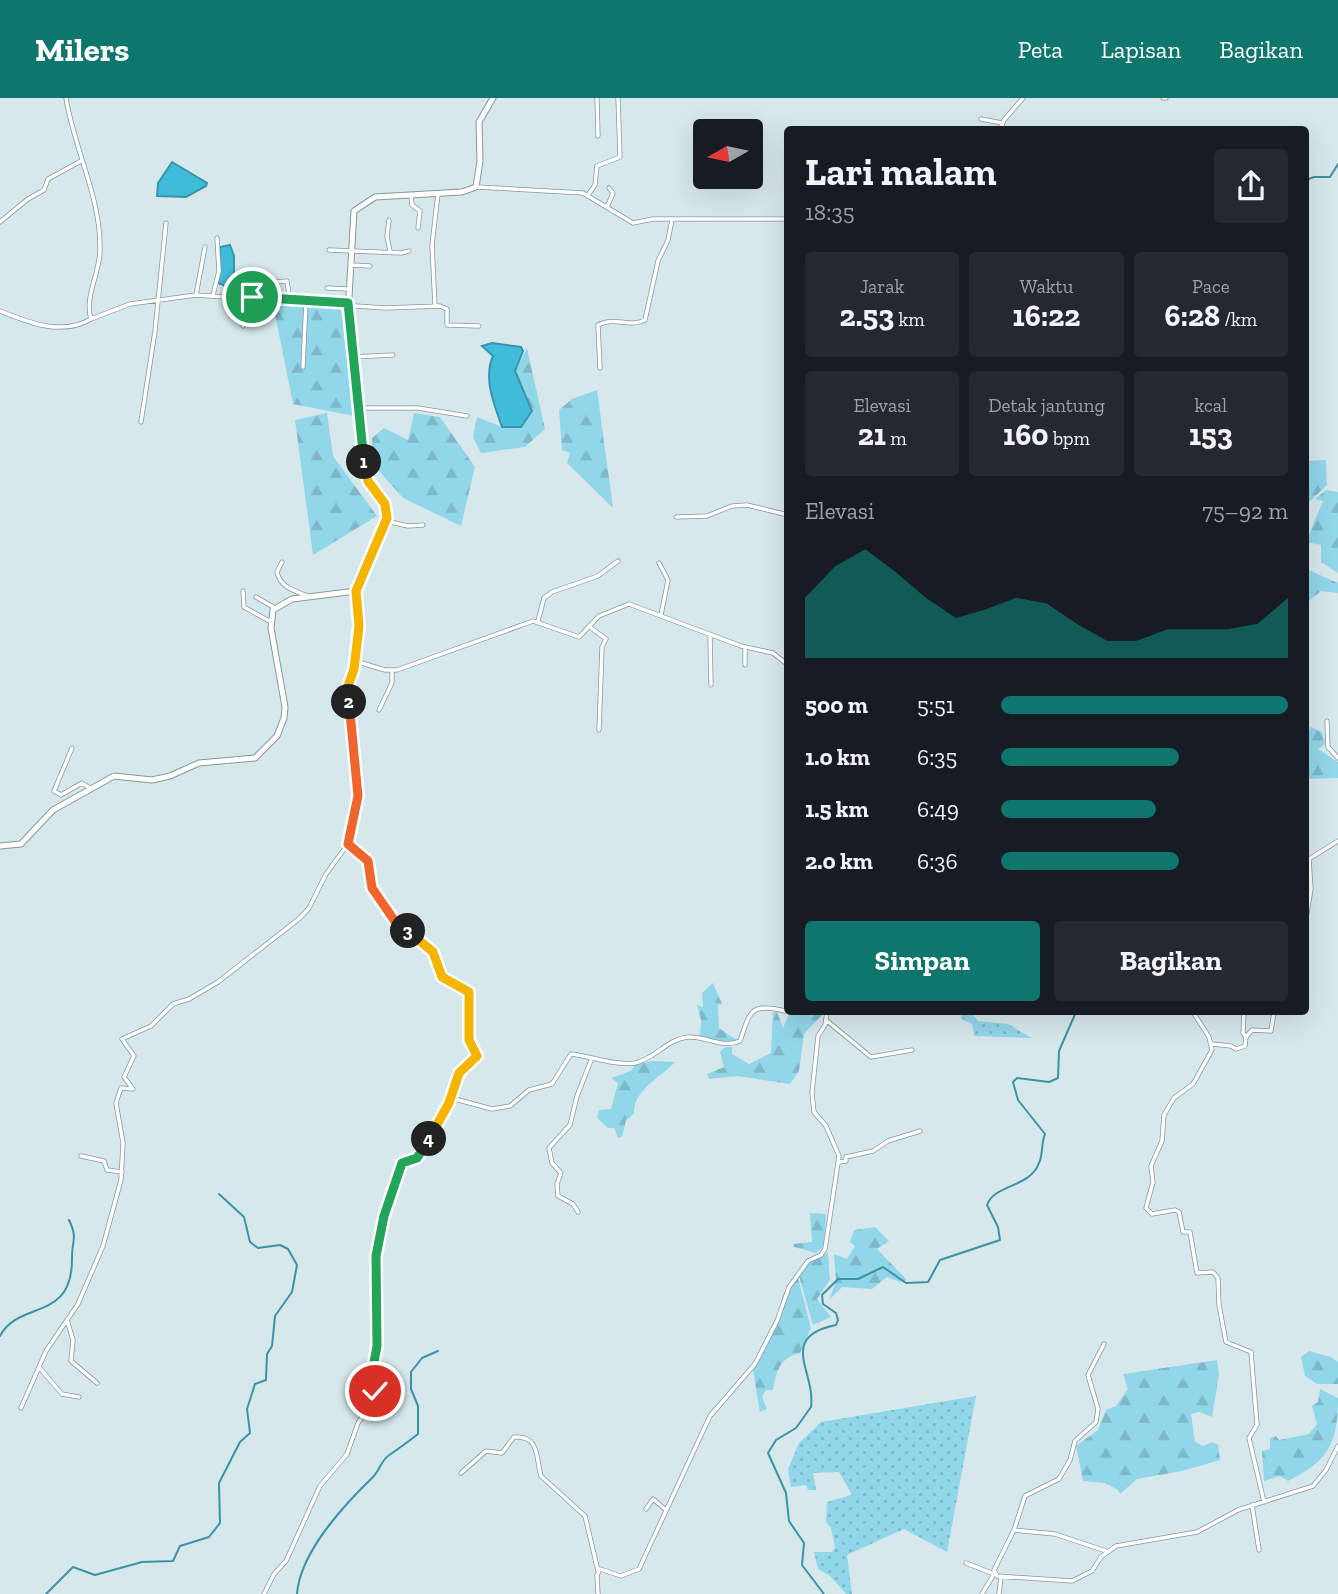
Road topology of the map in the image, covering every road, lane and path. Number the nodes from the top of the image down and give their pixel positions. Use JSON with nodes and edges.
{"nodes":[{"id":1,"x":65,"y":98,"type":"edge"},
{"id":2,"x":493,"y":98,"type":"edge"},
{"id":3,"x":597,"y":98,"type":"edge"},
{"id":4,"x":618,"y":98,"type":"edge"},
{"id":5,"x":1023,"y":98,"type":"edge"},
{"id":6,"x":981,"y":119,"type":"dead end"},
{"id":7,"x":1002,"y":123,"type":"junction"},
{"id":8,"x":1001,"y":126,"type":"edge"},
{"id":9,"x":598,"y":136,"type":"dead end"},
{"id":10,"x":81,"y":161,"type":"junction"},
{"id":11,"x":476,"y":187,"type":"junction"},
{"id":12,"x":609,"y":188,"type":"dead end"},
{"id":13,"x":411,"y":194,"type":"junction"},
{"id":14,"x":438,"y":194,"type":"junction"},
{"id":15,"x":588,"y":195,"type":"junction"},
{"id":16,"x":607,"y":207,"type":"junction"},
{"id":17,"x":784,"y":219,"type":"edge"},
{"id":18,"x":389,"y":220,"type":"dead end"},
{"id":19,"x":672,"y":220,"type":"junction"},
{"id":20,"x":0,"y":222,"type":"edge"},
{"id":21,"x":166,"y":223,"type":"dead end"},
{"id":22,"x":418,"y":228,"type":"dead end"},
{"id":23,"x":217,"y":238,"type":"dead end"},
{"id":24,"x":205,"y":247,"type":"dead end"},
{"id":25,"x":329,"y":250,"type":"dead end"},
{"id":26,"x":409,"y":250,"type":"dead end"},
{"id":27,"x":390,"y":251,"type":"junction"},
{"id":28,"x":349,"y":252,"type":"junction"},
{"id":29,"x":349,"y":265,"type":"junction"},
{"id":30,"x":370,"y":266,"type":"dead end"},
{"id":31,"x":267,"y":274,"type":"dead end"},
{"id":32,"x":327,"y":288,"type":"dead end"},
{"id":33,"x":349,"y":289,"type":"junction"},
{"id":34,"x":196,"y":295,"type":"junction"},
{"id":35,"x":214,"y":295,"type":"junction"},
{"id":36,"x":241,"y":297,"type":"junction"},
{"id":37,"x":157,"y":299,"type":"junction"},
{"id":38,"x":290,"y":301,"type":"junction"},
{"id":39,"x":306,"y":302,"type":"junction"},
{"id":40,"x":348,"y":303,"type":"junction"},
{"id":41,"x":435,"y":306,"type":"junction"},
{"id":42,"x":0,"y":311,"type":"edge"},
{"id":43,"x":91,"y":319,"type":"junction"},
{"id":44,"x":243,"y":326,"type":"dead end"},
{"id":45,"x":479,"y":326,"type":"dead end"},
{"id":46,"x":393,"y":355,"type":"dead end"},
{"id":47,"x":352,"y":356,"type":"junction"},
{"id":48,"x":303,"y":367,"type":"dead end"},
{"id":49,"x":600,"y":368,"type":"dead end"},
{"id":50,"x":358,"y":408,"type":"junction"},
{"id":51,"x":467,"y":416,"type":"dead end"},
{"id":52,"x":141,"y":422,"type":"dead end"},
{"id":53,"x":784,"y":514,"type":"edge"},
{"id":54,"x":676,"y":517,"type":"dead end"},
{"id":55,"x":386,"y":521,"type":"junction"},
{"id":56,"x":423,"y":525,"type":"dead end"},
{"id":57,"x":618,"y":561,"type":"dead end"},
{"id":58,"x":282,"y":562,"type":"dead end"},
{"id":59,"x":659,"y":563,"type":"dead end"},
{"id":60,"x":243,"y":591,"type":"dead end"},
{"id":61,"x":356,"y":591,"type":"junction"},
{"id":62,"x":308,"y":596,"type":"junction"},
{"id":63,"x":256,"y":597,"type":"dead end"},
{"id":64,"x":275,"y":608,"type":"junction"},
{"id":65,"x":661,"y":615,"type":"junction"},
{"id":66,"x":538,"y":621,"type":"junction"},
{"id":67,"x":271,"y":622,"type":"junction"},
{"id":68,"x":591,"y":628,"type":"junction"},
{"id":69,"x":710,"y":635,"type":"junction"},
{"id":70,"x":745,"y":648,"type":"junction"},
{"id":71,"x":355,"y":661,"type":"junction"},
{"id":72,"x":784,"y":662,"type":"edge"},
{"id":73,"x":745,"y":665,"type":"dead end"},
{"id":74,"x":392,"y":670,"type":"junction"},
{"id":75,"x":711,"y":685,"type":"dead end"},
{"id":76,"x":379,"y":709,"type":"dead end"},
{"id":77,"x":1327,"y":721,"type":"dead end"},
{"id":78,"x":599,"y":730,"type":"dead end"},
{"id":79,"x":72,"y":748,"type":"dead end"},
{"id":80,"x":1338,"y":758,"type":"edge"},
{"id":81,"x":91,"y":789,"type":"junction"},
{"id":82,"x":1338,"y":841,"type":"edge"},
{"id":83,"x":348,"y":844,"type":"junction"},
{"id":84,"x":0,"y":846,"type":"edge"},
{"id":85,"x":1309,"y":859,"type":"edge"},
{"id":86,"x":1309,"y":859,"type":"edge"},
{"id":87,"x":1309,"y":901,"type":"edge"},
{"id":88,"x":784,"y":1010,"type":"edge"},
{"id":89,"x":827,"y":1015,"type":"edge"},
{"id":90,"x":1195,"y":1015,"type":"edge"},
{"id":91,"x":1244,"y":1015,"type":"edge"},
{"id":92,"x":1274,"y":1015,"type":"edge"},
{"id":93,"x":1246,"y":1037,"type":"junction"},
{"id":94,"x":1212,"y":1044,"type":"junction"},
{"id":95,"x":912,"y":1050,"type":"dead end"},
{"id":96,"x":592,"y":1058,"type":"junction"},
{"id":97,"x":450,"y":1098,"type":"junction"},
{"id":98,"x":920,"y":1130,"type":"dead end"},
{"id":99,"x":82,"y":1156,"type":"dead end"},
{"id":100,"x":839,"y":1162,"type":"junction"},
{"id":101,"x":122,"y":1172,"type":"junction"},
{"id":102,"x":578,"y":1212,"type":"dead end"},
{"id":103,"x":66,"y":1320,"type":"junction"},
{"id":104,"x":1104,"y":1344,"type":"dead end"},
{"id":105,"x":39,"y":1367,"type":"junction"},
{"id":106,"x":97,"y":1382,"type":"dead end"},
{"id":107,"x":79,"y":1397,"type":"dead end"},
{"id":108,"x":21,"y":1408,"type":"dead end"},
{"id":109,"x":1338,"y":1446,"type":"edge"},
{"id":110,"x":461,"y":1473,"type":"dead end"},
{"id":111,"x":1264,"y":1502,"type":"junction"},
{"id":112,"x":1252,"y":1505,"type":"junction"},
{"id":113,"x":646,"y":1509,"type":"dead end"},
{"id":114,"x":666,"y":1510,"type":"junction"},
{"id":115,"x":1014,"y":1530,"type":"junction"},
{"id":116,"x":1259,"y":1550,"type":"dead end"},
{"id":117,"x":1107,"y":1552,"type":"junction"},
{"id":118,"x":966,"y":1563,"type":"dead end"},
{"id":119,"x":598,"y":1571,"type":"junction"},
{"id":120,"x":994,"y":1574,"type":"junction"},
{"id":121,"x":1001,"y":1577,"type":"junction"},
{"id":122,"x":264,"y":1594,"type":"edge"},
{"id":123,"x":598,"y":1594,"type":"edge"},
{"id":124,"x":982,"y":1594,"type":"edge"},
{"id":125,"x":999,"y":1594,"type":"edge"}],
"edges":[{"from":1,"to":10,"type":"street"},
{"from":2,"to":11,"type":"main road"},
{"from":3,"to":9,"type":"street"},
{"from":4,"to":15,"type":"street"},
{"from":5,"to":7,"type":"street"},
{"from":6,"to":7,"type":"street"},
{"from":7,"to":8,"type":"street"},
{"from":10,"to":20,"type":"street"},
{"from":10,"to":43,"type":"street"},
{"from":11,"to":14,"type":"main road"},
{"from":11,"to":15,"type":"street"},
{"from":12,"to":16,"type":"street"},
{"from":13,"to":14,"type":"main road"},
{"from":13,"to":22,"type":"street"},
{"from":13,"to":28,"type":"main road"},
{"from":14,"to":41,"type":"street"},
{"from":15,"to":16,"type":"street"},
{"from":16,"to":19,"type":"street"},
{"from":17,"to":19,"type":"street"},
{"from":18,"to":27,"type":"street"},
{"from":19,"to":49,"type":"street"},
{"from":21,"to":37,"type":"street"},
{"from":23,"to":35,"type":"street"},
{"from":24,"to":34,"type":"street"},
{"from":25,"to":28,"type":"street"},
{"from":26,"to":27,"type":"street"},
{"from":27,"to":28,"type":"street"},
{"from":28,"to":29,"type":"main road"},
{"from":29,"to":30,"type":"street"},
{"from":29,"to":33,"type":"main road"},
{"from":31,"to":38,"type":"street"},
{"from":32,"to":33,"type":"street"},
{"from":33,"to":40,"type":"main road"},
{"from":34,"to":35,"type":"street"},
{"from":34,"to":37,"type":"street"},
{"from":35,"to":36,"type":"street"},
{"from":36,"to":38,"type":"street"},
{"from":36,"to":44,"type":"street"},
{"from":37,"to":43,"type":"street"},
{"from":37,"to":52,"type":"street"},
{"from":38,"to":39,"type":"street"},
{"from":39,"to":40,"type":"street"},
{"from":39,"to":48,"type":"street"},
{"from":40,"to":41,"type":"street"},
{"from":40,"to":47,"type":"main road"},
{"from":41,"to":45,"type":"street"},
{"from":42,"to":43,"type":"street"},
{"from":46,"to":47,"type":"street"},
{"from":47,"to":50,"type":"main road"},
{"from":50,"to":51,"type":"street"},
{"from":50,"to":55,"type":"main road"},
{"from":53,"to":54,"type":"street"},
{"from":55,"to":56,"type":"street"},
{"from":55,"to":61,"type":"main road"},
{"from":57,"to":66,"type":"street"},
{"from":58,"to":62,"type":"street"},
{"from":59,"to":65,"type":"street"},
{"from":60,"to":67,"type":"street"},
{"from":61,"to":62,"type":"main road"},
{"from":61,"to":71,"type":"street"},
{"from":62,"to":64,"type":"main road"},
{"from":63,"to":64,"type":"street"},
{"from":64,"to":67,"type":"main road"},
{"from":65,"to":68,"type":"street"},
{"from":65,"to":69,"type":"street"},
{"from":66,"to":68,"type":"street"},
{"from":66,"to":74,"type":"street"},
{"from":67,"to":81,"type":"main road"},
{"from":68,"to":78,"type":"street"},
{"from":69,"to":70,"type":"street"},
{"from":69,"to":75,"type":"street"},
{"from":70,"to":72,"type":"street"},
{"from":70,"to":73,"type":"street"},
{"from":71,"to":74,"type":"street"},
{"from":71,"to":83,"type":"street"},
{"from":74,"to":76,"type":"street"},
{"from":77,"to":80,"type":"street"},
{"from":79,"to":81,"type":"street"},
{"from":81,"to":84,"type":"main road"},
{"from":82,"to":85,"type":"street"},
{"from":83,"to":97,"type":"street"},
{"from":83,"to":101,"type":"street"},
{"from":86,"to":87,"type":"street"},
{"from":88,"to":96,"type":"street"},
{"from":89,"to":95,"type":"street"},
{"from":89,"to":100,"type":"street"},
{"from":90,"to":94,"type":"street"},
{"from":91,"to":93,"type":"street"},
{"from":92,"to":93,"type":"street"},
{"from":93,"to":94,"type":"street"},
{"from":94,"to":111,"type":"street"},
{"from":96,"to":97,"type":"street"},
{"from":96,"to":102,"type":"street"},
{"from":97,"to":122,"type":"street"},
{"from":98,"to":100,"type":"street"},
{"from":99,"to":101,"type":"street"},
{"from":100,"to":114,"type":"street"},
{"from":101,"to":103,"type":"street"},
{"from":103,"to":105,"type":"street"},
{"from":103,"to":106,"type":"street"},
{"from":104,"to":115,"type":"street"},
{"from":105,"to":107,"type":"street"},
{"from":105,"to":108,"type":"street"},
{"from":109,"to":111,"type":"street"},
{"from":110,"to":119,"type":"street"},
{"from":111,"to":112,"type":"street"},
{"from":112,"to":116,"type":"street"},
{"from":112,"to":117,"type":"street"},
{"from":113,"to":114,"type":"street"},
{"from":114,"to":119,"type":"street"},
{"from":115,"to":117,"type":"street"},
{"from":115,"to":120,"type":"street"},
{"from":117,"to":121,"type":"street"},
{"from":118,"to":120,"type":"street"},
{"from":119,"to":123,"type":"street"},
{"from":120,"to":121,"type":"street"},
{"from":120,"to":124,"type":"street"},
{"from":121,"to":125,"type":"street"}]}
